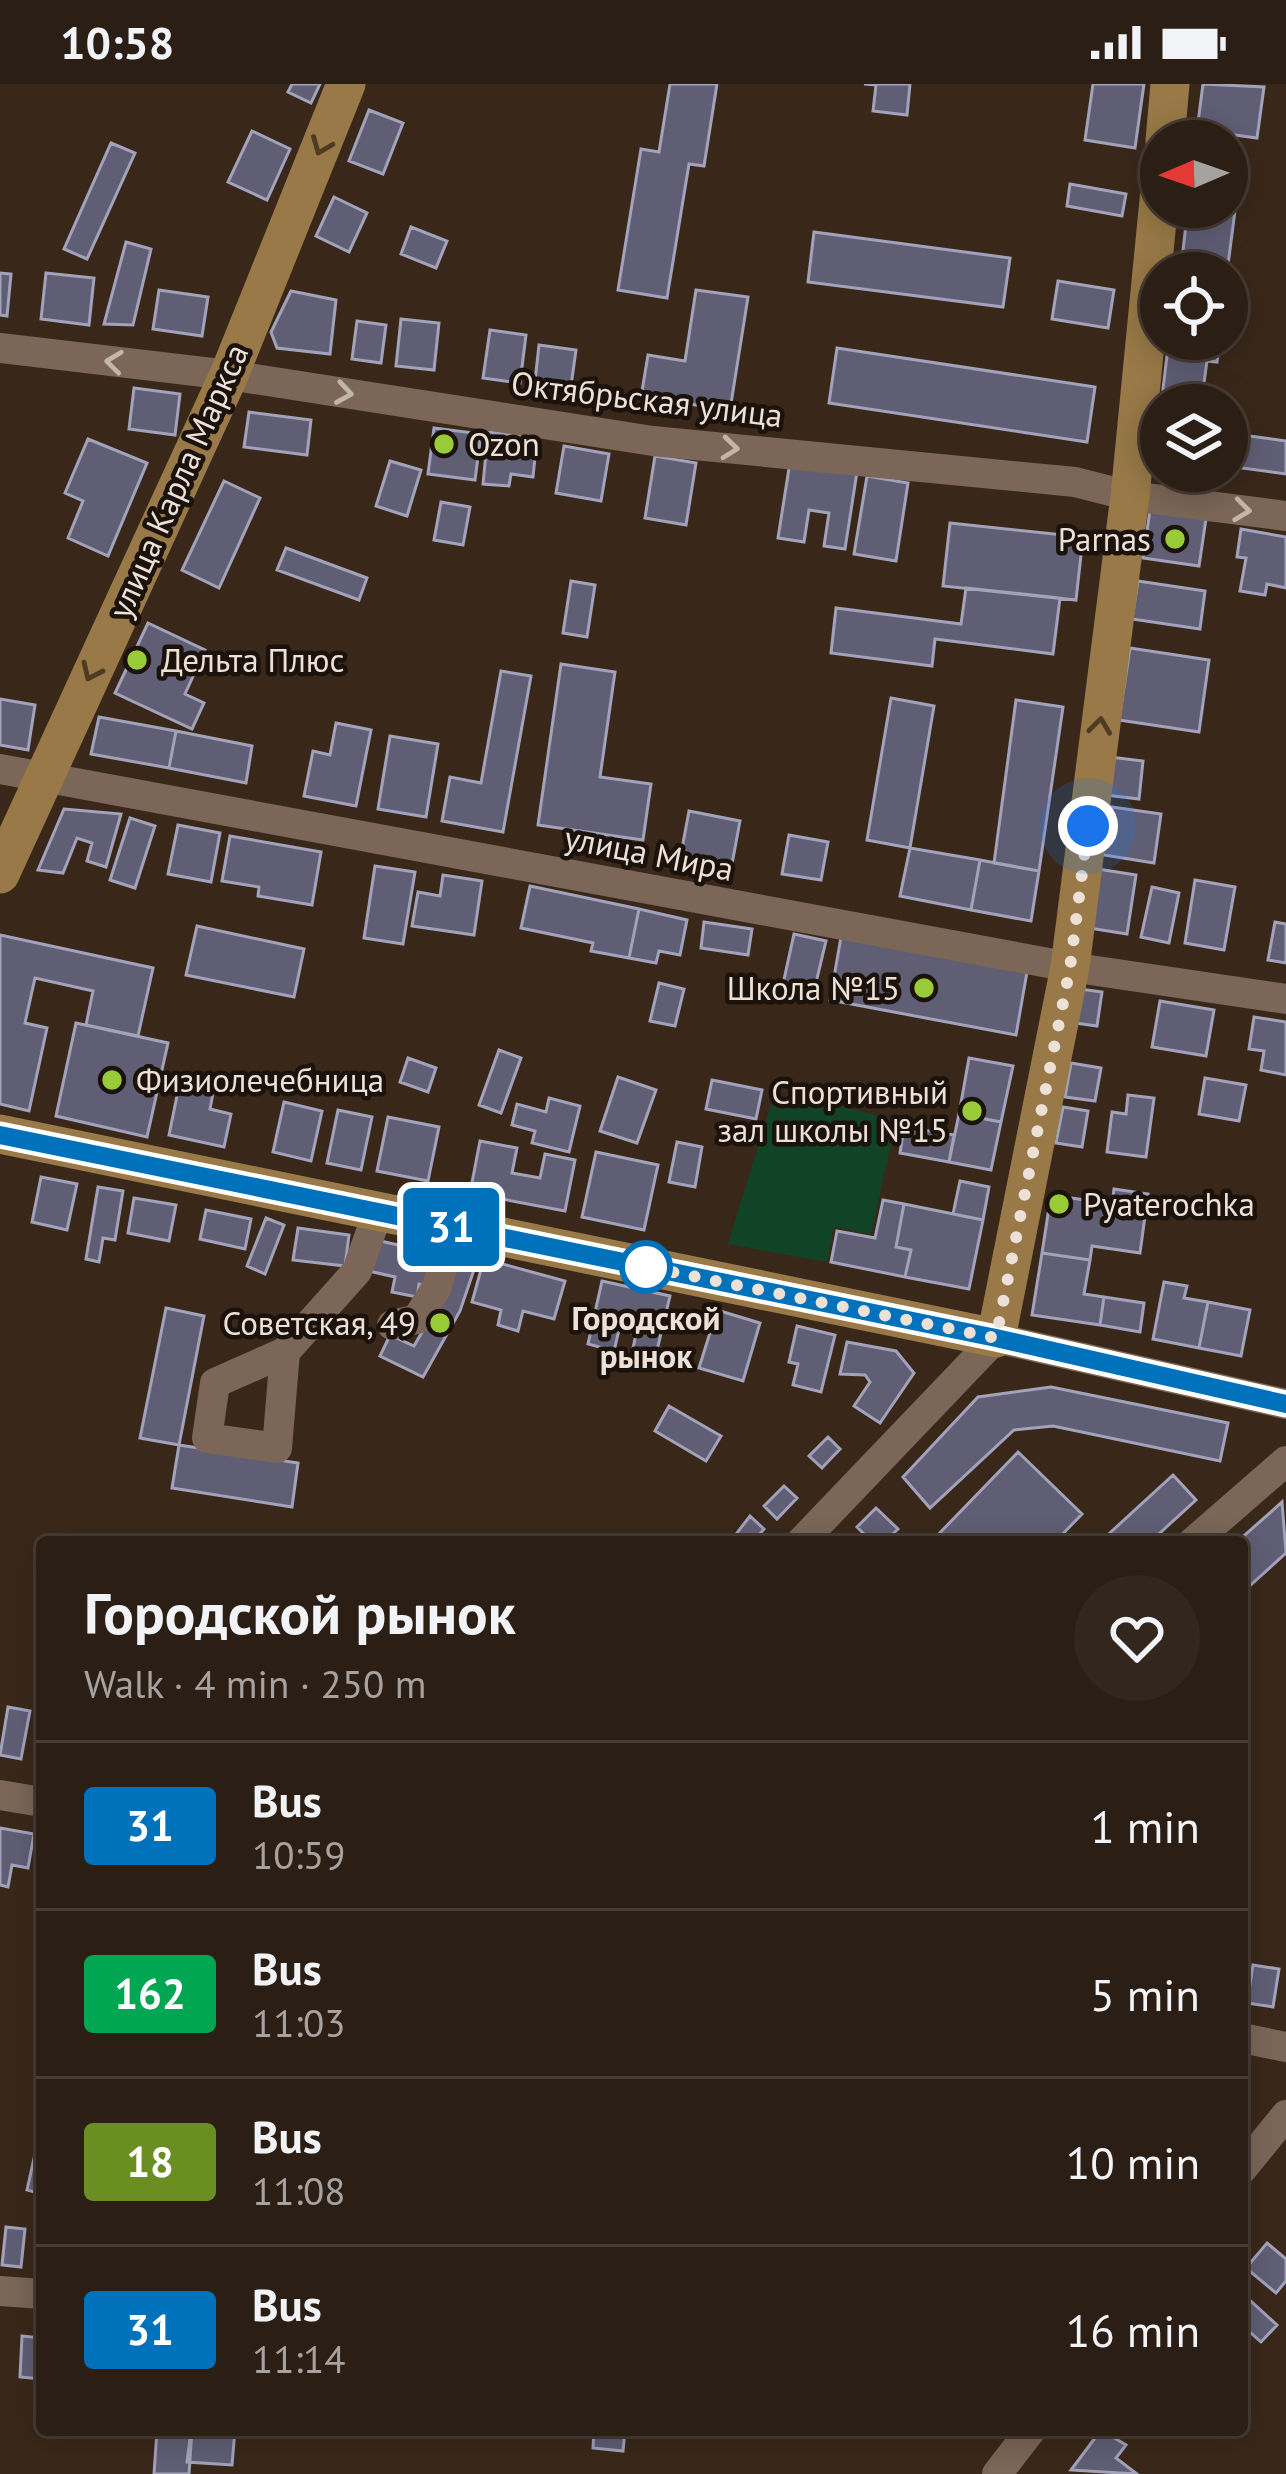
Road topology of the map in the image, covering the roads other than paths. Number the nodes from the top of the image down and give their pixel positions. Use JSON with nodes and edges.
{"nodes":[{"id":1,"x":346,"y":84,"type":"edge"},
{"id":2,"x":1171,"y":84,"type":"edge"},
{"id":3,"x":1167,"y":120,"type":"edge"},
{"id":4,"x":1156,"y":228,"type":"edge"},
{"id":5,"x":0,"y":348,"type":"edge"},
{"id":6,"x":229,"y":375,"type":"junction"},
{"id":7,"x":1130,"y":496,"type":"junction"},
{"id":8,"x":1286,"y":516,"type":"edge"},
{"id":9,"x":0,"y":769,"type":"edge"},
{"id":10,"x":43,"y":776,"type":"junction"},
{"id":11,"x":0,"y":874,"type":"edge"},
{"id":12,"x":1070,"y":968,"type":"junction"},
{"id":13,"x":1286,"y":999,"type":"edge"},
{"id":14,"x":0,"y":1135,"type":"edge"},
{"id":15,"x":377,"y":1212,"type":"junction"},
{"id":16,"x":453,"y":1227,"type":"junction"},
{"id":17,"x":392,"y":1325,"type":"dead end"},
{"id":18,"x":996,"y":1338,"type":"junction"},
{"id":19,"x":285,"y":1352,"type":"dead end"},
{"id":20,"x":1286,"y":1404,"type":"edge"},
{"id":21,"x":1286,"y":1461,"type":"edge"},
{"id":22,"x":807,"y":1536,"type":"edge"},
{"id":23,"x":1200,"y":1536,"type":"edge"},
{"id":24,"x":0,"y":1795,"type":"edge"},
{"id":25,"x":36,"y":1801,"type":"edge"},
{"id":26,"x":1248,"y":2039,"type":"edge"},
{"id":27,"x":1286,"y":2047,"type":"edge"},
{"id":28,"x":1286,"y":2115,"type":"edge"},
{"id":29,"x":1248,"y":2162,"type":"edge"},
{"id":30,"x":0,"y":2291,"type":"edge"},
{"id":31,"x":36,"y":2294,"type":"edge"},
{"id":32,"x":1026,"y":2436,"type":"edge"},
{"id":33,"x":997,"y":2474,"type":"edge"}],
"edges":[{"from":1,"to":6,"type":"main road","name":"улица Карла Маркса","one_way":true},
{"from":2,"to":3,"type":"main road"},
{"from":4,"to":7,"type":"main road"},
{"from":6,"to":5,"type":"street","name":"Октябрьская улица","one_way":true},
{"from":6,"to":7,"type":"street","name":"Октябрьская улица","one_way":true},
{"from":6,"to":10,"type":"main road","name":"улица Карла Маркса","one_way":true},
{"from":7,"to":8,"type":"street","name":"Октябрьская улица","one_way":true},
{"from":12,"to":7,"type":"main road","one_way":true},
{"from":9,"to":10,"type":"street","name":"улица Мира"},
{"from":10,"to":11,"type":"main road","name":"улица Карла Маркса"},
{"from":10,"to":12,"type":"street","name":"улица Мира"},
{"from":12,"to":13,"type":"street","name":"улица Мира"},
{"from":12,"to":18,"type":"main road"},
{"from":14,"to":15,"type":"main road"},
{"from":15,"to":16,"type":"main road"},
{"from":15,"to":19,"type":"street"},
{"from":16,"to":17,"type":"street"},
{"from":16,"to":18,"type":"main road"},
{"from":18,"to":20,"type":"street"},
{"from":18,"to":22,"type":"street"},
{"from":21,"to":23,"type":"street"},
{"from":24,"to":25,"type":"street"},
{"from":26,"to":27,"type":"street"},
{"from":28,"to":29,"type":"street"},
{"from":30,"to":31,"type":"street"},
{"from":32,"to":33,"type":"street"}]}
